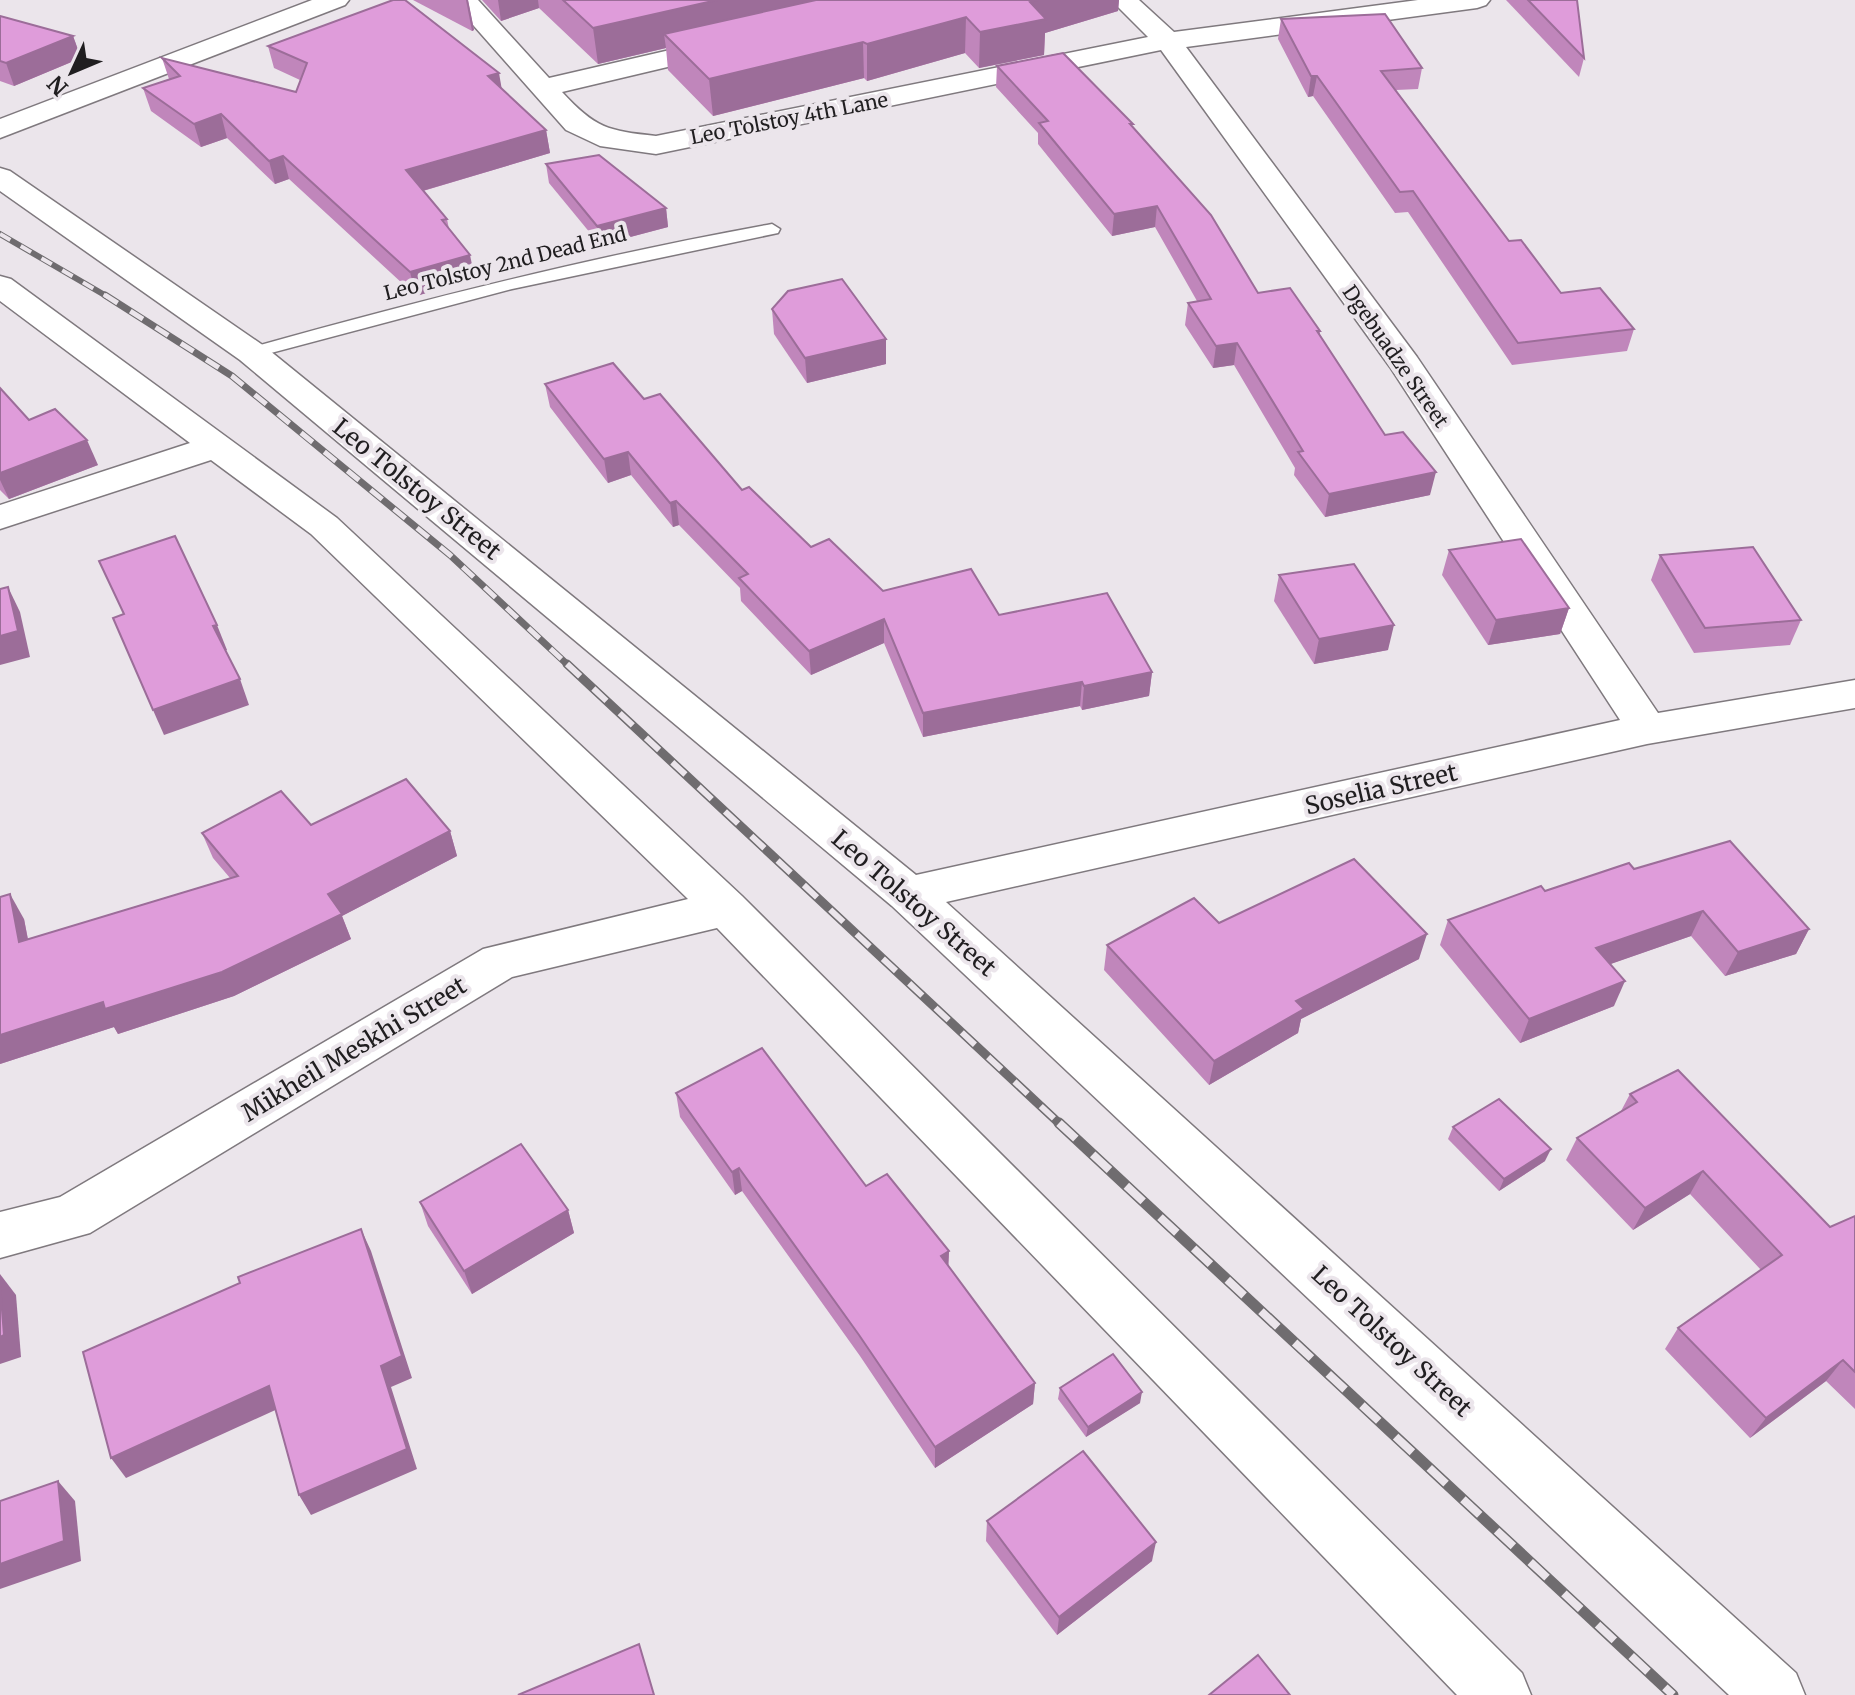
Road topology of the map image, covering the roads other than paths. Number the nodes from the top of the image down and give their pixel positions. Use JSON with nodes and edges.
{"nodes":[{"id":1,"x":336,"y":0,"type":"edge"},
{"id":2,"x":464,"y":0,"type":"edge"},
{"id":3,"x":1124,"y":0,"type":"edge"},
{"id":4,"x":1477,"y":0,"type":"edge"},
{"id":5,"x":756,"y":39,"type":"edge"},
{"id":6,"x":1168,"y":41,"type":"junction"},
{"id":7,"x":542,"y":88,"type":"junction"},
{"id":8,"x":0,"y":129,"type":"edge"},
{"id":9,"x":0,"y":177,"type":"edge"},
{"id":10,"x":772,"y":229,"type":"dead end"},
{"id":11,"x":0,"y":286,"type":"edge"},
{"id":12,"x":252,"y":353,"type":"junction"},
{"id":13,"x":217,"y":446,"type":"junction"},
{"id":14,"x":0,"y":517,"type":"edge"},
{"id":15,"x":1855,"y":694,"type":"edge"},
{"id":16,"x":1647,"y":729,"type":"junction"},
{"id":17,"x":908,"y":894,"type":"junction"},
{"id":18,"x":726,"y":908,"type":"junction"},
{"id":19,"x":0,"y":1235,"type":"edge"},
{"id":20,"x":1500,"y":1695,"type":"edge"},
{"id":21,"x":1774,"y":1695,"type":"edge"}],
"edges":[{"from":1,"to":8,"type":"street"},
{"from":2,"to":7,"type":"street","name":"Leo Tolstoy 4th Lane"},
{"from":3,"to":6,"type":"street","name":"Dgebuadze Street"},
{"from":4,"to":6,"type":"street","name":"Leo Tolstoy 4th Lane"},
{"from":5,"to":7,"type":"street"},
{"from":6,"to":7,"type":"street","name":"Leo Tolstoy 4th Lane"},
{"from":6,"to":16,"type":"street","name":"Dgebuadze Street"},
{"from":9,"to":12,"type":"street","name":"Leo Tolstoy Street"},
{"from":10,"to":12,"type":"lane","name":"Leo Tolstoy 2nd Dead End"},
{"from":11,"to":13,"type":"street"},
{"from":12,"to":17,"type":"street","name":"Leo Tolstoy Street"},
{"from":13,"to":14,"type":"street"},
{"from":13,"to":18,"type":"street"},
{"from":15,"to":16,"type":"street","name":"Soselia Street"},
{"from":16,"to":17,"type":"street","name":"Soselia Street"},
{"from":17,"to":21,"type":"street","name":"Leo Tolstoy Street"},
{"from":18,"to":19,"type":"street","name":"Mikheil Meskhi Street"},
{"from":18,"to":20,"type":"street"}]}
